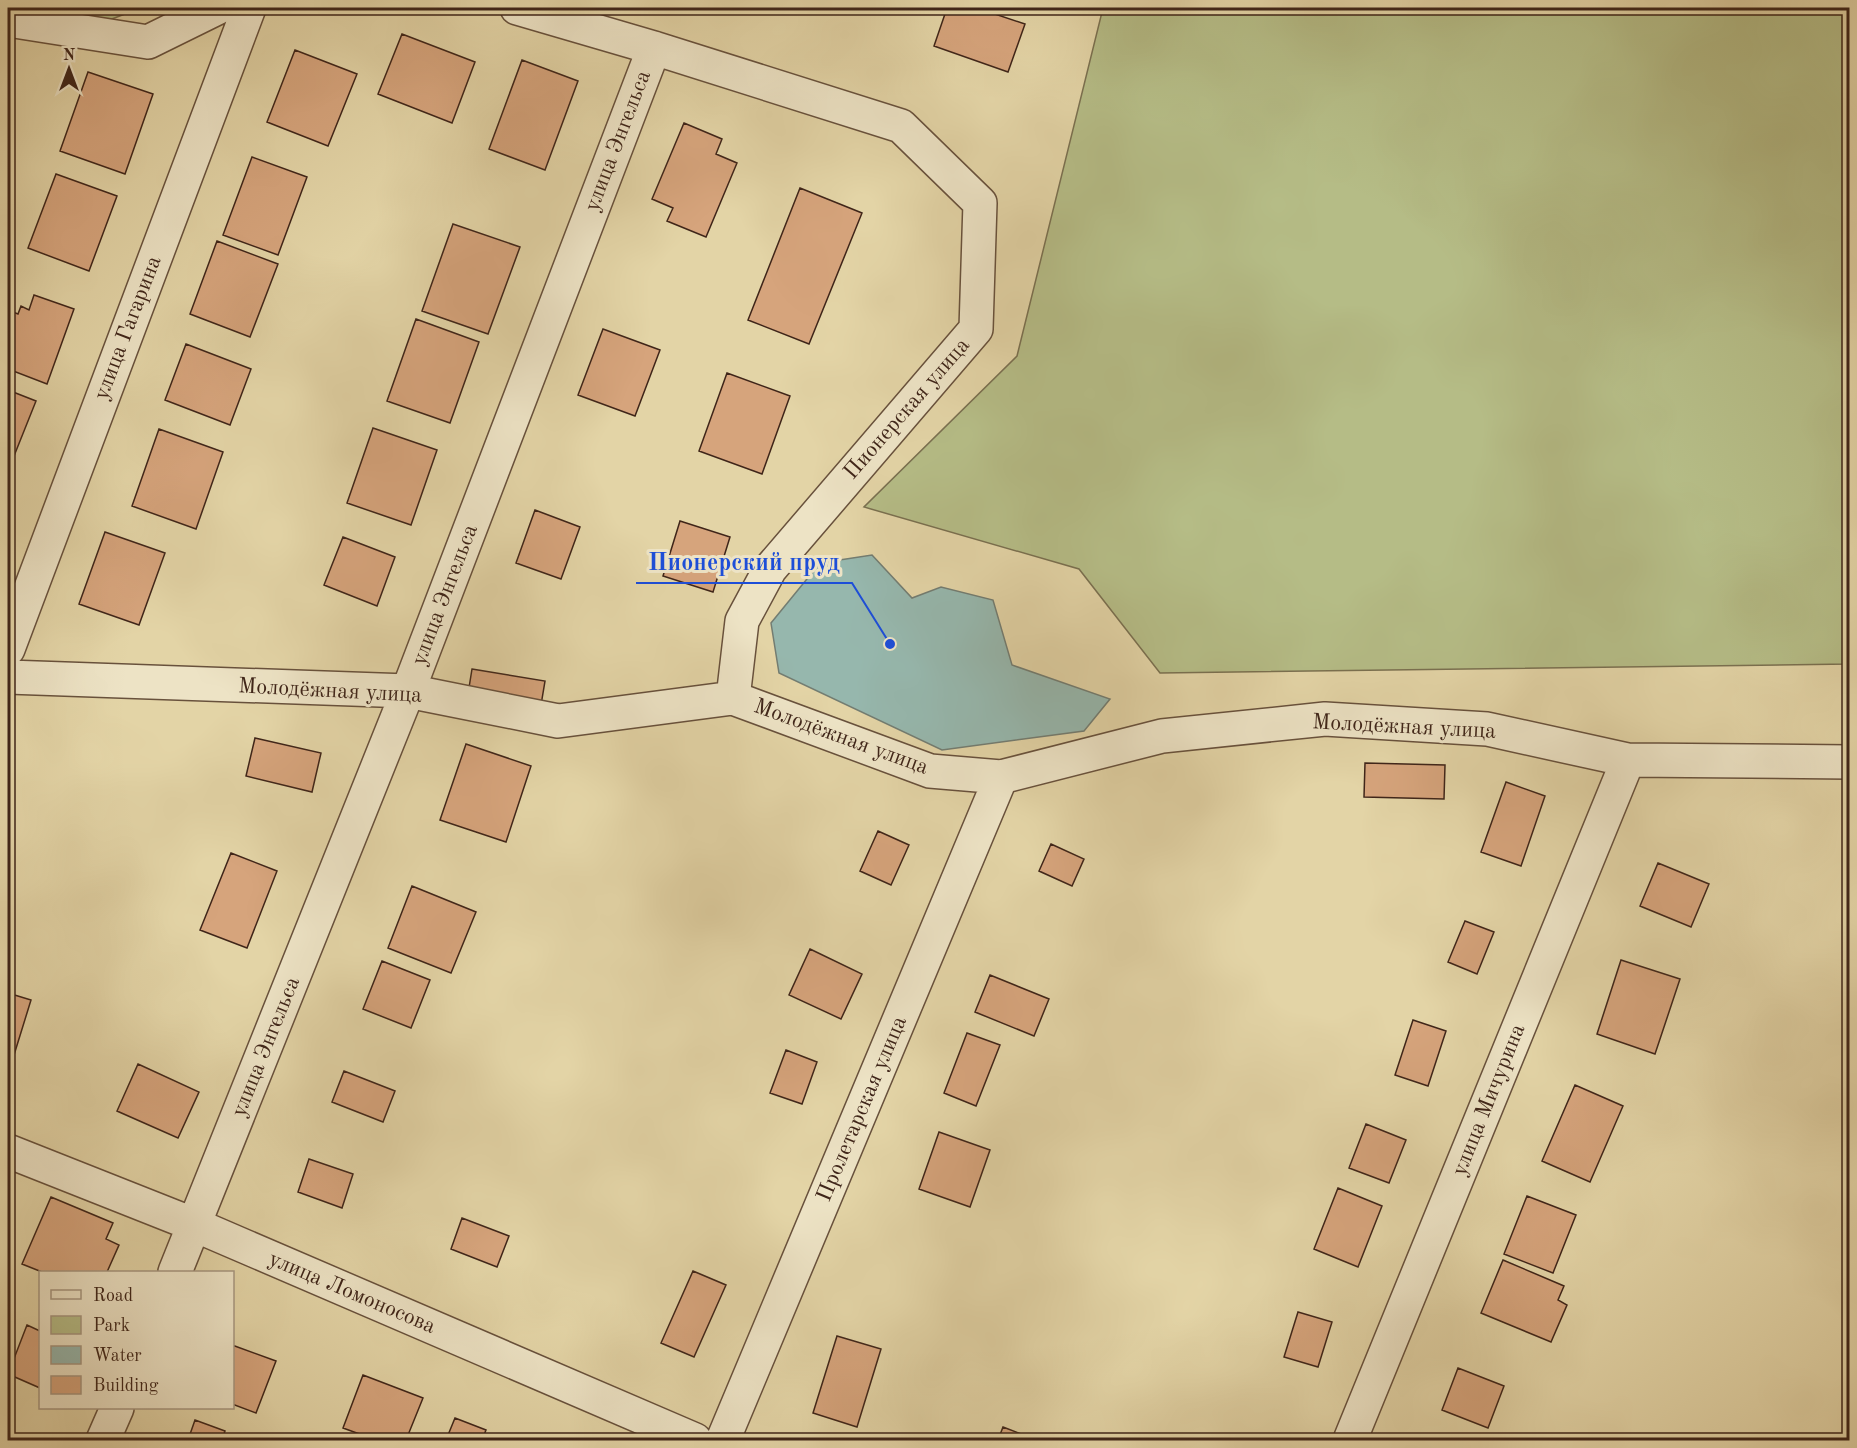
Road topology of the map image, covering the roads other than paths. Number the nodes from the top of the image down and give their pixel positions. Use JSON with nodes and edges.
{"nodes":[{"id":1,"x":217,"y":8,"type":"edge"},
{"id":2,"x":249,"y":8,"type":"edge"},
{"id":3,"x":517,"y":8,"type":"edge"},
{"id":4,"x":8,"y":20,"type":"edge"},
{"id":5,"x":654,"y":48,"type":"junction"},
{"id":6,"x":8,"y":649,"type":"edge"},
{"id":7,"x":8,"y":677,"type":"edge"},
{"id":8,"x":408,"y":691,"type":"junction"},
{"id":9,"x":733,"y":698,"type":"junction"},
{"id":10,"x":1628,"y":760,"type":"junction"},
{"id":11,"x":1850,"y":762,"type":"edge"},
{"id":12,"x":1001,"y":777,"type":"junction"},
{"id":13,"x":8,"y":1151,"type":"edge"},
{"id":14,"x":195,"y":1225,"type":"junction"},
{"id":15,"x":175,"y":1271,"type":"edge"},
{"id":16,"x":116,"y":1409,"type":"edge"},
{"id":17,"x":103,"y":1440,"type":"edge"},
{"id":18,"x":695,"y":1440,"type":"edge"},
{"id":19,"x":723,"y":1440,"type":"edge"},
{"id":20,"x":1350,"y":1440,"type":"edge"}],
"edges":[{"from":1,"to":4,"type":"street"},
{"from":2,"to":6,"type":"street","name":"улица Гагарина"},
{"from":3,"to":5,"type":"street","name":"Пионерская улица"},
{"from":5,"to":8,"type":"street","name":"улица Энгельса"},
{"from":5,"to":9,"type":"street","name":"Пионерская улица"},
{"from":7,"to":8,"type":"street","name":"Молодёжная улица"},
{"from":8,"to":9,"type":"street","name":"Молодёжная улица"},
{"from":8,"to":14,"type":"street","name":"улица Энгельса"},
{"from":9,"to":12,"type":"street","name":"Молодёжная улица"},
{"from":10,"to":11,"type":"street","name":"Молодёжная улица"},
{"from":10,"to":12,"type":"street","name":"Молодёжная улица"},
{"from":10,"to":20,"type":"street","name":"улица Мичурина"},
{"from":12,"to":19,"type":"street","name":"Пролетарская улица"},
{"from":13,"to":14,"type":"street","name":"улица Ломоносова"},
{"from":14,"to":15,"type":"street","name":"улица Энгельса"},
{"from":14,"to":18,"type":"street","name":"улица Ломоносова"},
{"from":16,"to":17,"type":"street"}]}
